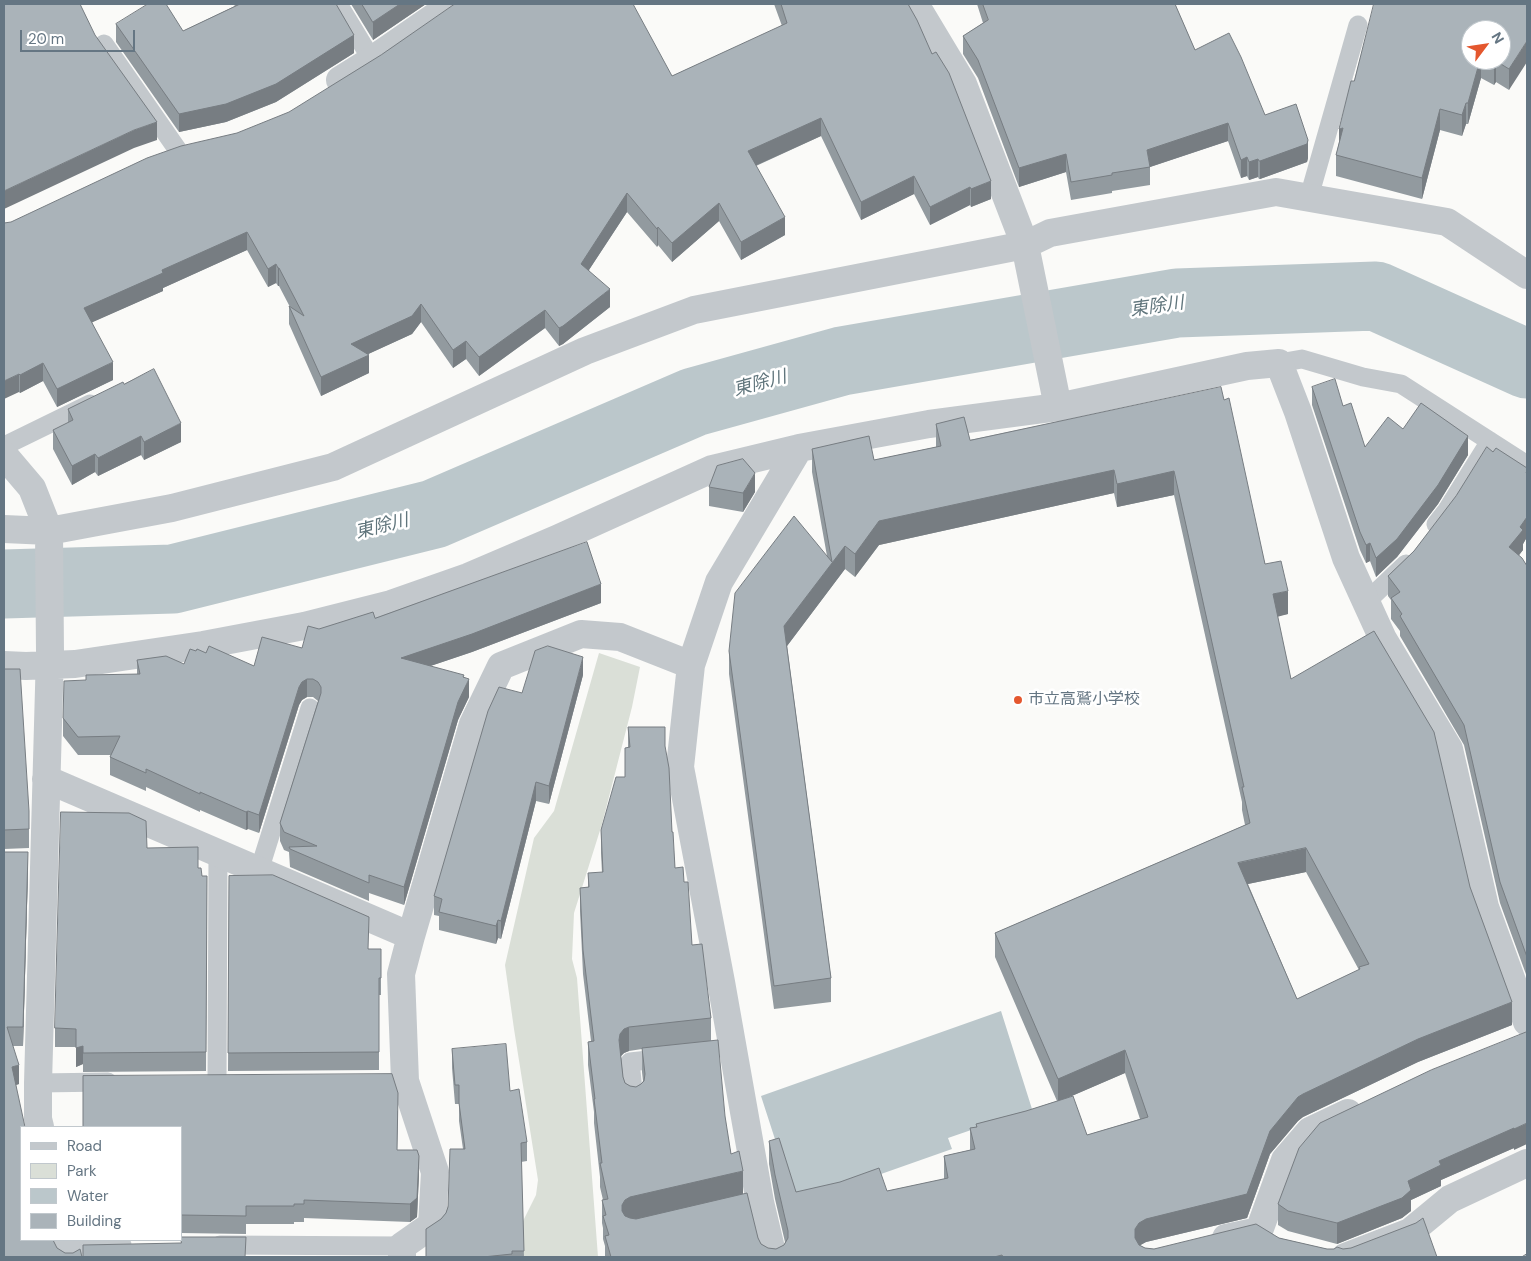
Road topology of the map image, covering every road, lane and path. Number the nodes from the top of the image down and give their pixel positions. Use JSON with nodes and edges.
{"nodes":[{"id":1,"x":338,"y":4,"type":"edge"},
{"id":2,"x":453,"y":4,"type":"edge"},
{"id":3,"x":915,"y":4,"type":"edge"},
{"id":4,"x":1358,"y":25,"type":"dead end"},
{"id":5,"x":104,"y":44,"type":"edge"},
{"id":6,"x":372,"y":60,"type":"junction"},
{"id":7,"x":316,"y":96,"type":"edge"},
{"id":8,"x":204,"y":143,"type":"edge"},
{"id":9,"x":177,"y":149,"type":"junction"},
{"id":10,"x":150,"y":158,"type":"edge"},
{"id":11,"x":1309,"y":197,"type":"junction"},
{"id":12,"x":1024,"y":245,"type":"junction"},
{"id":13,"x":1527,"y":275,"type":"edge"},
{"id":14,"x":1279,"y":363,"type":"junction"},
{"id":15,"x":102,"y":398,"type":"edge"},
{"id":16,"x":1056,"y":398,"type":"junction"},
{"id":17,"x":1490,"y":441,"type":"junction"},
{"id":18,"x":4,"y":446,"type":"edge"},
{"id":19,"x":799,"y":448,"type":"junction"},
{"id":20,"x":4,"y":455,"type":"edge"},
{"id":21,"x":1527,"y":465,"type":"edge"},
{"id":22,"x":4,"y":529,"type":"edge"},
{"id":23,"x":49,"y":531,"type":"junction"},
{"id":24,"x":1366,"y":602,"type":"junction"},
{"id":25,"x":58,"y":661,"type":"junction"},
{"id":26,"x":691,"y":665,"type":"junction"},
{"id":27,"x":4,"y":666,"type":"edge"},
{"id":28,"x":310,"y":708,"type":"dead end"},
{"id":29,"x":46,"y":779,"type":"junction"},
{"id":30,"x":218,"y":853,"type":"junction"},
{"id":31,"x":259,"y":871,"type":"junction"},
{"id":32,"x":411,"y":936,"type":"junction"},
{"id":33,"x":1527,"y":1022,"type":"edge"},
{"id":34,"x":686,"y":1056,"type":"edge"},
{"id":35,"x":38,"y":1082,"type":"junction"},
{"id":36,"x":128,"y":1082,"type":"edge"},
{"id":37,"x":197,"y":1082,"type":"edge"},
{"id":38,"x":217,"y":1082,"type":"junction"},
{"id":39,"x":237,"y":1082,"type":"edge"},
{"id":40,"x":634,"y":1099,"type":"edge"},
{"id":41,"x":1372,"y":1102,"type":"edge"},
{"id":42,"x":40,"y":1126,"type":"edge"},
{"id":43,"x":1527,"y":1163,"type":"edge"},
{"id":44,"x":1259,"y":1231,"type":"junction"},
{"id":45,"x":135,"y":1244,"type":"edge"},
{"id":46,"x":1200,"y":1244,"type":"edge"},
{"id":47,"x":204,"y":1245,"type":"edge"},
{"id":48,"x":1282,"y":1246,"type":"edge"},
{"id":49,"x":66,"y":1247,"type":"edge"},
{"id":50,"x":402,"y":1251,"type":"edge"},
{"id":51,"x":1332,"y":1256,"type":"edge"},
{"id":52,"x":773,"y":1257,"type":"edge"}],
"edges":[{"from":1,"to":6,"type":"lane"},
{"from":2,"to":6,"type":"street"},
{"from":3,"to":12,"type":"street"},
{"from":4,"to":11,"type":"lane"},
{"from":5,"to":9,"type":"lane"},
{"from":6,"to":7,"type":"street"},
{"from":8,"to":9,"type":"street"},
{"from":9,"to":10,"type":"street"},
{"from":11,"to":12,"type":"street"},
{"from":11,"to":13,"type":"street"},
{"from":12,"to":16,"type":"street"},
{"from":12,"to":23,"type":"street"},
{"from":14,"to":16,"type":"street"},
{"from":14,"to":17,"type":"lane"},
{"from":14,"to":24,"type":"street"},
{"from":15,"to":18,"type":"lane"},
{"from":16,"to":19,"type":"street"},
{"from":17,"to":21,"type":"lane"},
{"from":17,"to":24,"type":"lane"},
{"from":19,"to":25,"type":"street"},
{"from":19,"to":26,"type":"street"},
{"from":20,"to":23,"type":"street"},
{"from":22,"to":23,"type":"street"},
{"from":23,"to":25,"type":"street"},
{"from":24,"to":33,"type":"street"},
{"from":25,"to":27,"type":"street"},
{"from":25,"to":29,"type":"street"},
{"from":26,"to":32,"type":"street"},
{"from":26,"to":52,"type":"street"},
{"from":28,"to":31,"type":"lane"},
{"from":29,"to":30,"type":"street"},
{"from":29,"to":35,"type":"street"},
{"from":30,"to":31,"type":"street"},
{"from":30,"to":38,"type":"lane"},
{"from":31,"to":32,"type":"street"},
{"from":32,"to":50,"type":"street"},
{"from":34,"to":40,"type":"lane"},
{"from":35,"to":36,"type":"lane"},
{"from":35,"to":42,"type":"street"},
{"from":37,"to":38,"type":"lane"},
{"from":38,"to":39,"type":"lane"},
{"from":41,"to":44,"type":"street"},
{"from":43,"to":51,"type":"street"},
{"from":44,"to":46,"type":"street"},
{"from":44,"to":48,"type":"street"},
{"from":45,"to":49,"type":"lane"},
{"from":47,"to":50,"type":"lane"}]}
